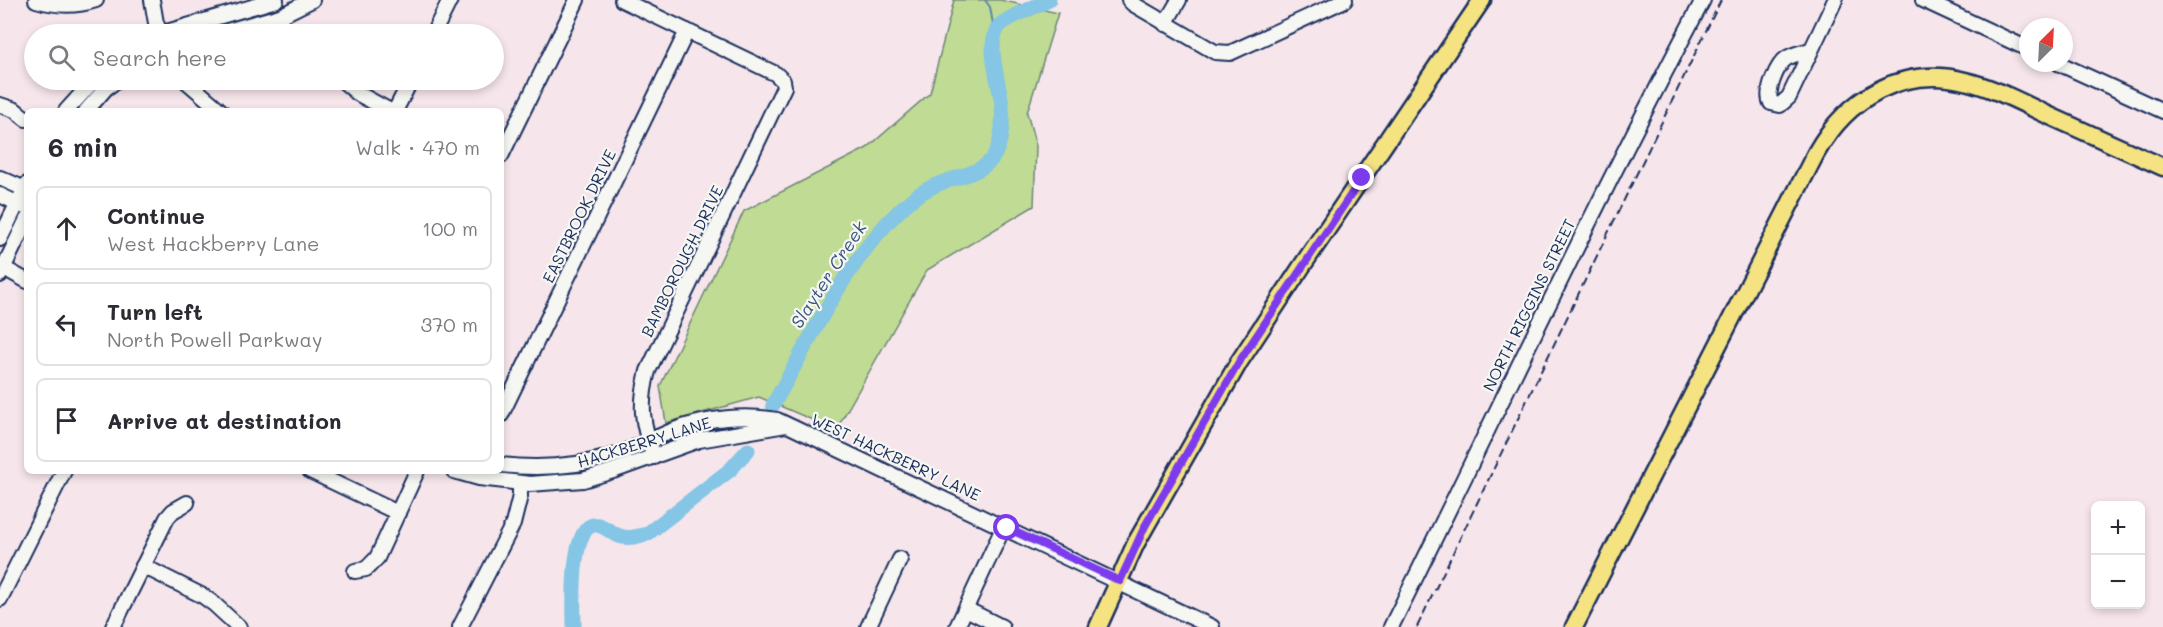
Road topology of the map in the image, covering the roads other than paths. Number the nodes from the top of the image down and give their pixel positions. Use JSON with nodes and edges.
{"nodes":[{"id":1,"x":36,"y":0,"type":"edge"},
{"id":2,"x":96,"y":0,"type":"edge"},
{"id":3,"x":152,"y":0,"type":"edge"},
{"id":4,"x":275,"y":0,"type":"edge"},
{"id":5,"x":312,"y":0,"type":"edge"},
{"id":6,"x":450,"y":0,"type":"edge"},
{"id":7,"x":577,"y":0,"type":"edge"},
{"id":8,"x":622,"y":0,"type":"edge"},
{"id":9,"x":1129,"y":0,"type":"edge"},
{"id":10,"x":1179,"y":0,"type":"edge"},
{"id":11,"x":1345,"y":0,"type":"edge"},
{"id":12,"x":1482,"y":0,"type":"edge"},
{"id":13,"x":1703,"y":0,"type":"edge"},
{"id":14,"x":1835,"y":0,"type":"edge"},
{"id":15,"x":1926,"y":1,"type":"edge"},
{"id":16,"x":156,"y":24,"type":"edge"},
{"id":17,"x":194,"y":24,"type":"edge"},
{"id":18,"x":252,"y":24,"type":"edge"},
{"id":19,"x":438,"y":24,"type":"edge"},
{"id":20,"x":1165,"y":24,"type":"junction"},
{"id":21,"x":687,"y":31,"type":"junction"},
{"id":22,"x":2019,"y":45,"type":"edge"},
{"id":23,"x":1811,"y":50,"type":"dead end"},
{"id":24,"x":2073,"y":70,"type":"edge"},
{"id":25,"x":85,"y":90,"type":"edge"},
{"id":26,"x":104,"y":90,"type":"edge"},
{"id":27,"x":197,"y":90,"type":"edge"},
{"id":28,"x":354,"y":90,"type":"edge"},
{"id":29,"x":406,"y":90,"type":"edge"},
{"id":30,"x":0,"y":105,"type":"edge"},
{"id":31,"x":69,"y":108,"type":"edge"},
{"id":32,"x":89,"y":108,"type":"edge"},
{"id":33,"x":218,"y":108,"type":"edge"},
{"id":34,"x":384,"y":108,"type":"edge"},
{"id":35,"x":397,"y":108,"type":"edge"},
{"id":36,"x":2163,"y":111,"type":"edge"},
{"id":37,"x":24,"y":117,"type":"edge"},
{"id":38,"x":504,"y":150,"type":"edge"},
{"id":39,"x":2163,"y":167,"type":"edge"},
{"id":40,"x":0,"y":178,"type":"edge"},
{"id":41,"x":24,"y":187,"type":"edge"},
{"id":42,"x":0,"y":195,"type":"edge"},
{"id":43,"x":22,"y":206,"type":"edge"},
{"id":44,"x":24,"y":225,"type":"edge"},
{"id":45,"x":0,"y":239,"type":"edge"},
{"id":46,"x":1,"y":269,"type":"edge"},
{"id":47,"x":24,"y":279,"type":"edge"},
{"id":48,"x":504,"y":409,"type":"edge"},
{"id":49,"x":794,"y":427,"type":"junction"},
{"id":50,"x":648,"y":441,"type":"junction"},
{"id":51,"x":654,"y":457,"type":"junction"},
{"id":52,"x":504,"y":465,"type":"edge"},
{"id":53,"x":62,"y":474,"type":"edge"},
{"id":54,"x":316,"y":474,"type":"edge"},
{"id":55,"x":416,"y":474,"type":"edge"},
{"id":56,"x":480,"y":475,"type":"edge"},
{"id":57,"x":520,"y":483,"type":"junction"},
{"id":58,"x":187,"y":503,"type":"dead end"},
{"id":59,"x":398,"y":513,"type":"junction"},
{"id":60,"x":1004,"y":526,"type":"junction"},
{"id":61,"x":900,"y":560,"type":"dead end"},
{"id":62,"x":143,"y":566,"type":"junction"},
{"id":63,"x":356,"y":572,"type":"dead end"},
{"id":64,"x":1120,"y":581,"type":"junction"},
{"id":65,"x":0,"y":599,"type":"edge"},
{"id":66,"x":966,"y":609,"type":"junction"},
{"id":67,"x":112,"y":627,"type":"edge"},
{"id":68,"x":239,"y":627,"type":"edge"},
{"id":69,"x":460,"y":627,"type":"edge"},
{"id":70,"x":868,"y":627,"type":"edge"},
{"id":71,"x":957,"y":627,"type":"edge"},
{"id":72,"x":1002,"y":627,"type":"edge"},
{"id":73,"x":1098,"y":627,"type":"edge"},
{"id":74,"x":1212,"y":627,"type":"edge"},
{"id":75,"x":1391,"y":627,"type":"edge"},
{"id":76,"x":1574,"y":627,"type":"edge"}],
"edges":[{"from":1,"to":2,"type":"street"},
{"from":3,"to":16,"type":"street"},
{"from":4,"to":17,"type":"street"},
{"from":5,"to":18,"type":"street"},
{"from":6,"to":19,"type":"street"},
{"from":7,"to":38,"type":"street"},
{"from":8,"to":21,"type":"street"},
{"from":9,"to":20,"type":"street"},
{"from":10,"to":20,"type":"street"},
{"from":11,"to":20,"type":"street"},
{"from":12,"to":64,"type":"main road"},
{"from":13,"to":75,"type":"street","name":"NORTH RIGGINS STREET"},
{"from":14,"to":23,"type":"street"},
{"from":15,"to":22,"type":"street"},
{"from":21,"to":48,"type":"street","name":"EASTBROOK DRIVE"},
{"from":21,"to":50,"type":"street","name":"BAMBOROUGH DRIVE"},
{"from":24,"to":36,"type":"street"},
{"from":25,"to":31,"type":"street"},
{"from":26,"to":32,"type":"street"},
{"from":27,"to":33,"type":"street"},
{"from":28,"to":34,"type":"street"},
{"from":29,"to":35,"type":"street"},
{"from":30,"to":37,"type":"street"},
{"from":39,"to":76,"type":"main road"},
{"from":40,"to":41,"type":"street"},
{"from":42,"to":43,"type":"street"},
{"from":43,"to":45,"type":"street"},
{"from":44,"to":46,"type":"street"},
{"from":46,"to":47,"type":"street"},
{"from":49,"to":50,"type":"street","name":"HACKBERRY LANE"},
{"from":49,"to":51,"type":"street","name":"HACKBERRY LANE"},
{"from":49,"to":60,"type":"street","name":"WEST HACKBERRY LANE"},
{"from":50,"to":51,"type":"street","name":"BAMBOROUGH DRIVE"},
{"from":50,"to":52,"type":"street","name":"HACKBERRY LANE"},
{"from":51,"to":57,"type":"street","name":"HACKBERRY LANE"},
{"from":53,"to":65,"type":"street"},
{"from":54,"to":59,"type":"street"},
{"from":55,"to":59,"type":"street"},
{"from":56,"to":57,"type":"street","name":"HACKBERRY LANE"},
{"from":57,"to":69,"type":"street"},
{"from":58,"to":62,"type":"street"},
{"from":59,"to":63,"type":"street"},
{"from":60,"to":64,"type":"street","name":"WEST HACKBERRY LANE"},
{"from":60,"to":66,"type":"street"},
{"from":61,"to":70,"type":"street"},
{"from":62,"to":67,"type":"street"},
{"from":62,"to":68,"type":"street"},
{"from":64,"to":73,"type":"main road"},
{"from":64,"to":74,"type":"street","name":"WEST HACKBERRY LANE"},
{"from":66,"to":71,"type":"street"},
{"from":66,"to":72,"type":"street"}]}
